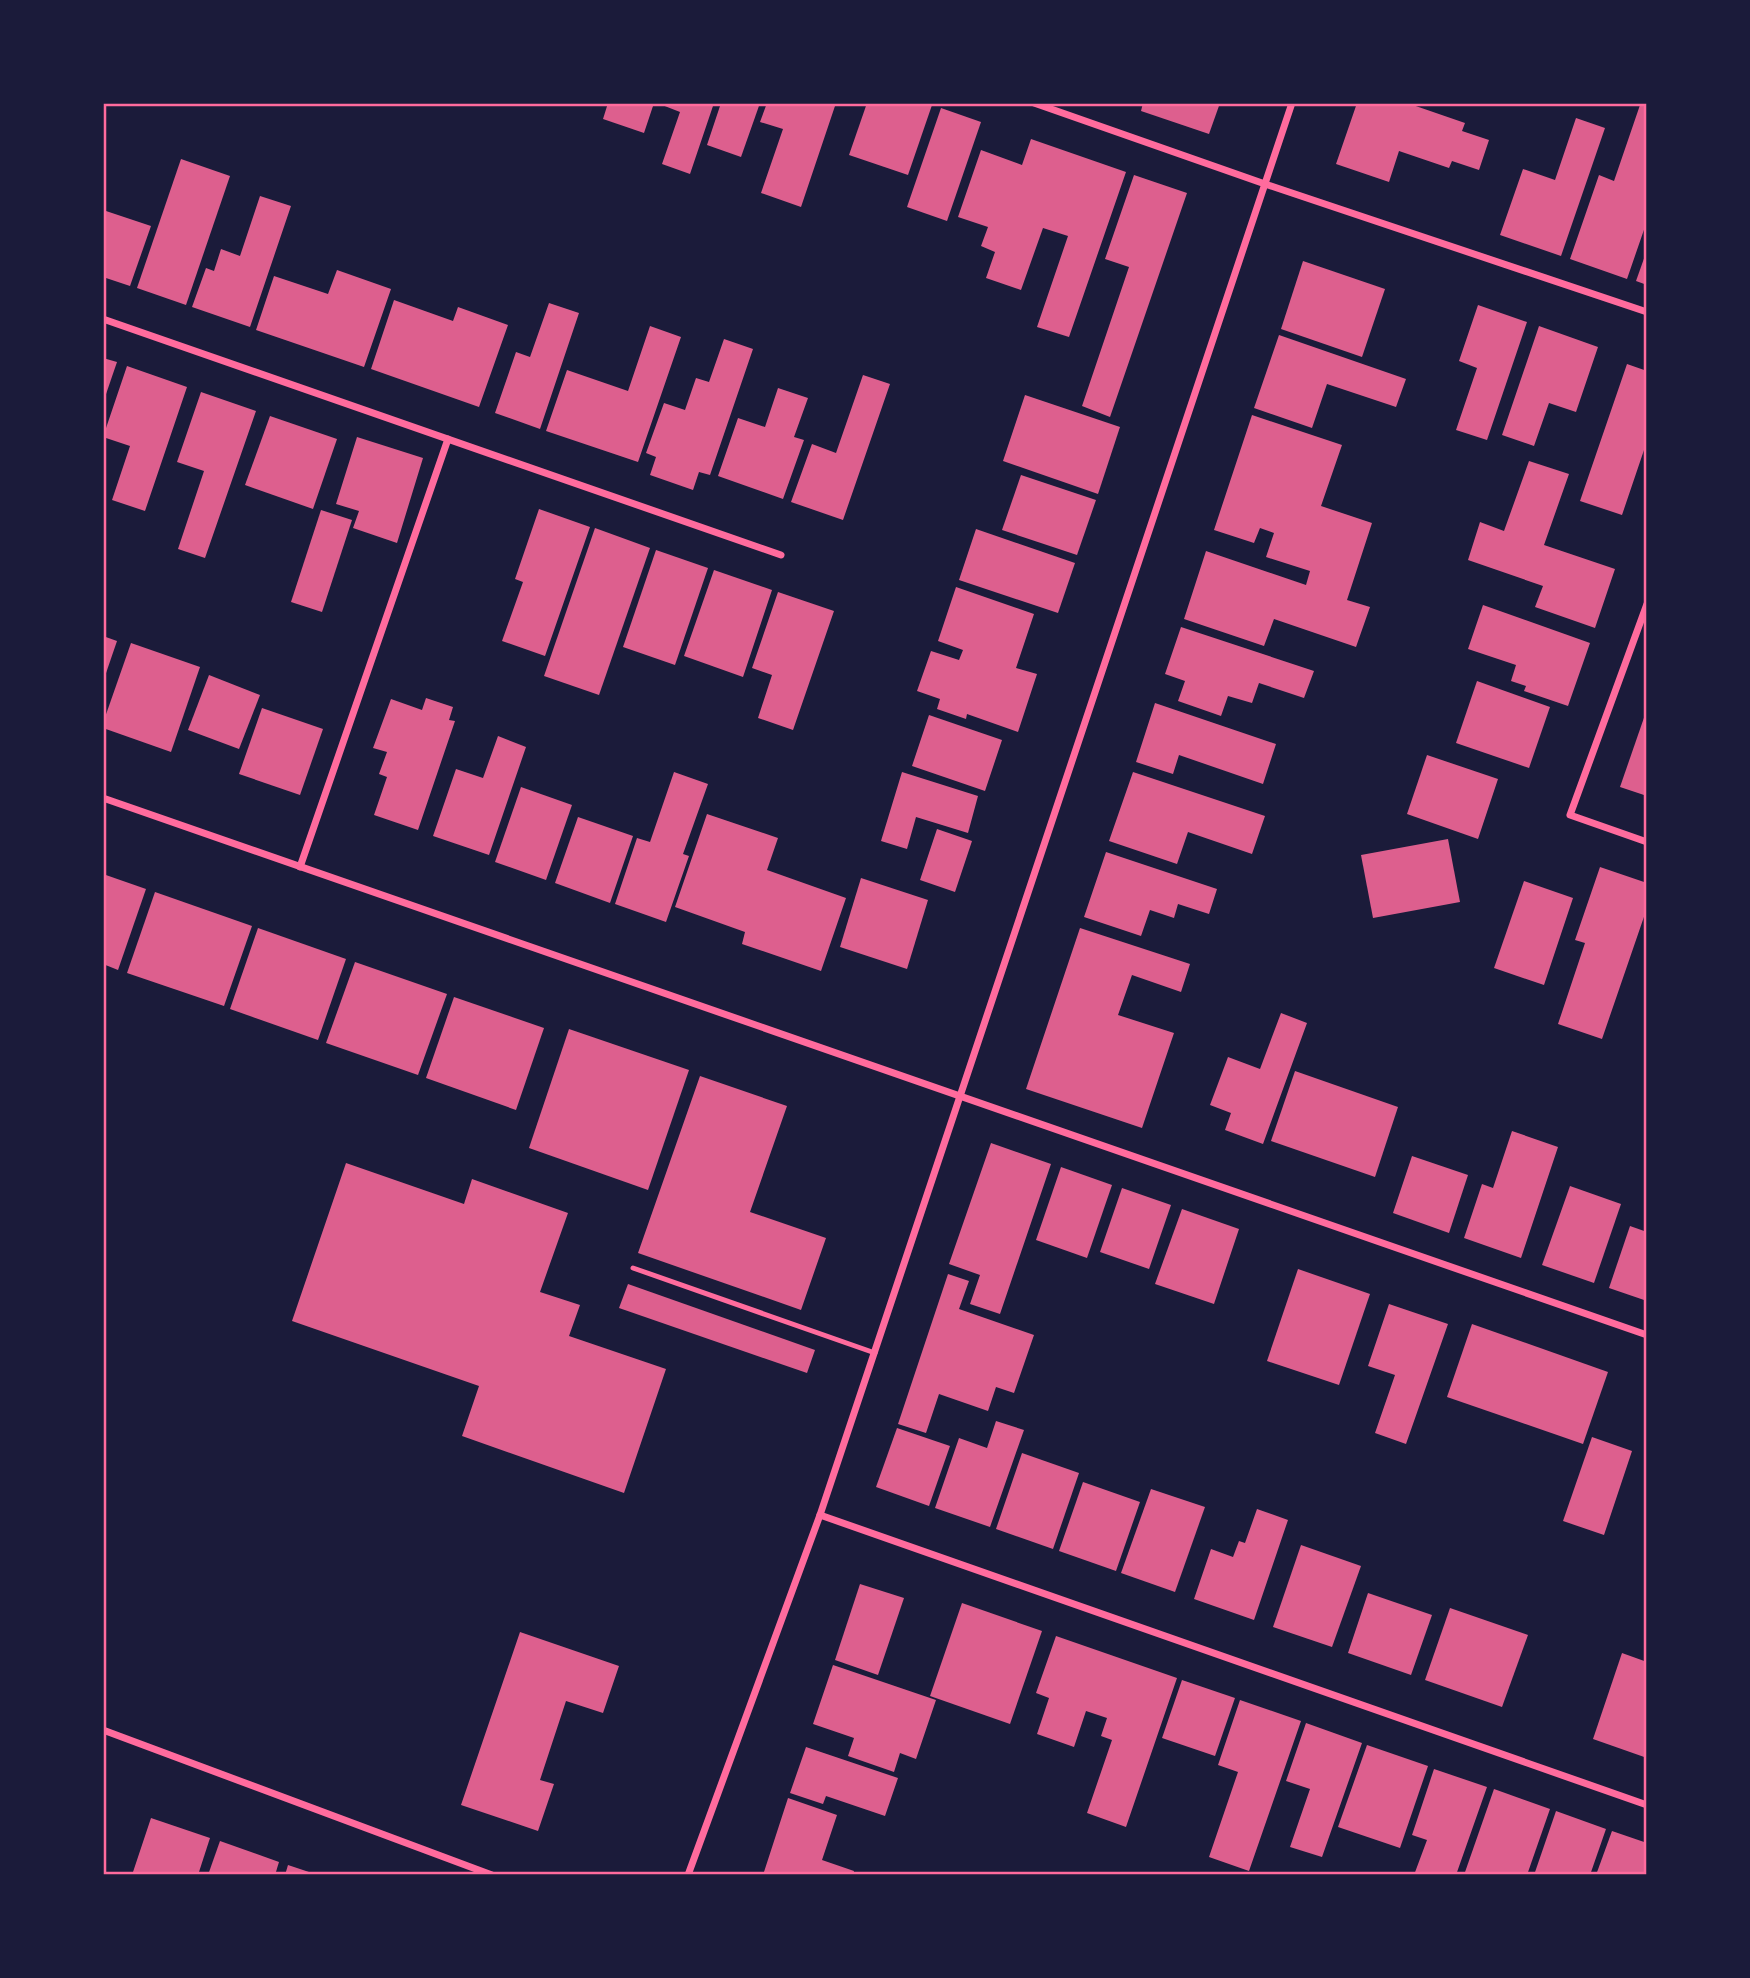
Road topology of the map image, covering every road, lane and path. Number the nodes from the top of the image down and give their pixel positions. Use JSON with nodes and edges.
{"nodes":[{"id":1,"x":1034,"y":103,"type":"edge"},
{"id":2,"x":1292,"y":103,"type":"edge"},
{"id":3,"x":1265,"y":184,"type":"junction"},
{"id":4,"x":1647,"y":312,"type":"edge"},
{"id":5,"x":103,"y":320,"type":"edge"},
{"id":6,"x":448,"y":439,"type":"junction"},
{"id":7,"x":780,"y":555,"type":"dead end"},
{"id":8,"x":1647,"y":604,"type":"edge"},
{"id":9,"x":103,"y":798,"type":"edge"},
{"id":10,"x":1647,"y":842,"type":"edge"},
{"id":11,"x":300,"y":867,"type":"junction"},
{"id":12,"x":961,"y":1097,"type":"junction"},
{"id":13,"x":633,"y":1268,"type":"dead end"},
{"id":14,"x":1647,"y":1335,"type":"edge"},
{"id":15,"x":875,"y":1353,"type":"junction"},
{"id":16,"x":820,"y":1515,"type":"junction"},
{"id":17,"x":103,"y":1730,"type":"edge"},
{"id":18,"x":1647,"y":1805,"type":"edge"},
{"id":19,"x":492,"y":1875,"type":"edge"},
{"id":20,"x":688,"y":1875,"type":"edge"}],
"edges":[{"from":1,"to":3,"type":"street"},
{"from":2,"to":3,"type":"street"},
{"from":3,"to":4,"type":"street"},
{"from":3,"to":12,"type":"street"},
{"from":5,"to":6,"type":"street"},
{"from":6,"to":7,"type":"street"},
{"from":6,"to":11,"type":"street"},
{"from":8,"to":10,"type":"street"},
{"from":9,"to":11,"type":"street"},
{"from":11,"to":12,"type":"street"},
{"from":12,"to":14,"type":"street"},
{"from":12,"to":15,"type":"street"},
{"from":13,"to":15,"type":"lane"},
{"from":15,"to":16,"type":"street"},
{"from":16,"to":18,"type":"street"},
{"from":16,"to":20,"type":"street"},
{"from":17,"to":19,"type":"street"}]}
